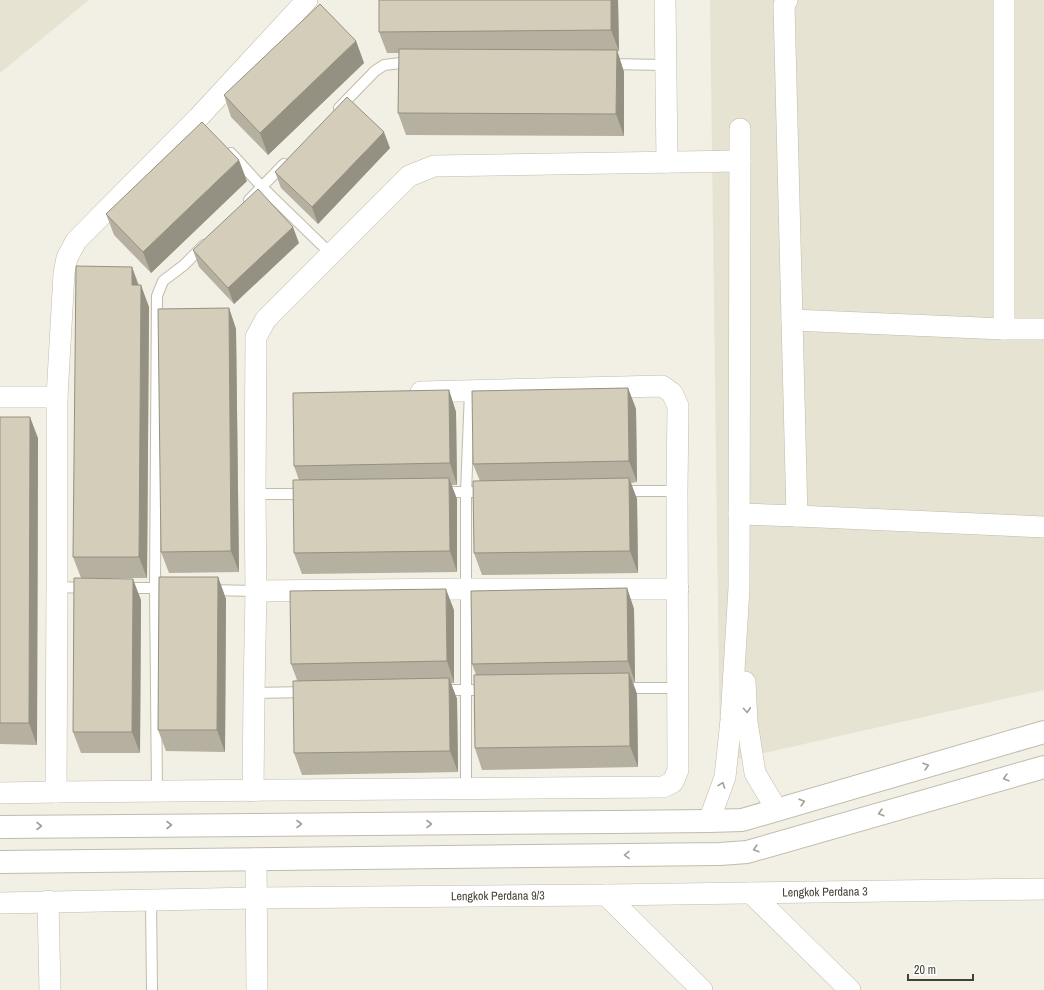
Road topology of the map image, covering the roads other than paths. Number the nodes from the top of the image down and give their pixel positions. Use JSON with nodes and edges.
{"nodes":[{"id":1,"x":308,"y":0,"type":"edge"},
{"id":2,"x":665,"y":0,"type":"edge"},
{"id":3,"x":787,"y":0,"type":"edge"},
{"id":4,"x":1004,"y":0,"type":"edge"},
{"id":5,"x":424,"y":63,"type":"edge"},
{"id":6,"x":595,"y":64,"type":"edge"},
{"id":7,"x":665,"y":65,"type":"junction"},
{"id":8,"x":332,"y":115,"type":"edge"},
{"id":9,"x":740,"y":129,"type":"dead end"},
{"id":10,"x":225,"y":146,"type":"edge"},
{"id":11,"x":289,"y":159,"type":"edge"},
{"id":12,"x":740,"y":161,"type":"junction"},
{"id":13,"x":667,"y":162,"type":"junction"},
{"id":14,"x":262,"y":187,"type":"junction"},
{"id":15,"x":240,"y":209,"type":"edge"},
{"id":16,"x":212,"y":237,"type":"edge"},
{"id":17,"x":331,"y":254,"type":"junction"},
{"id":18,"x":792,"y":320,"type":"junction"},
{"id":19,"x":1004,"y":329,"type":"junction"},
{"id":20,"x":1044,"y":330,"type":"edge"},
{"id":21,"x":470,"y":391,"type":"junction"},
{"id":22,"x":399,"y":392,"type":"edge"},
{"id":23,"x":56,"y":397,"type":"junction"},
{"id":24,"x":0,"y":398,"type":"edge"},
{"id":25,"x":615,"y":491,"type":"edge"},
{"id":26,"x":677,"y":491,"type":"junction"},
{"id":27,"x":435,"y":492,"type":"edge"},
{"id":28,"x":466,"y":492,"type":"junction"},
{"id":29,"x":498,"y":492,"type":"edge"},
{"id":30,"x":255,"y":494,"type":"junction"},
{"id":31,"x":318,"y":494,"type":"edge"},
{"id":32,"x":739,"y":514,"type":"junction"},
{"id":33,"x":797,"y":516,"type":"junction"},
{"id":34,"x":1044,"y":528,"type":"edge"},
{"id":35,"x":58,"y":587,"type":"junction"},
{"id":36,"x":95,"y":588,"type":"edge"},
{"id":37,"x":110,"y":588,"type":"edge"},
{"id":38,"x":155,"y":588,"type":"junction"},
{"id":39,"x":739,"y":588,"type":"junction"},
{"id":40,"x":171,"y":589,"type":"edge"},
{"id":41,"x":466,"y":589,"type":"junction"},
{"id":42,"x":678,"y":589,"type":"junction"},
{"id":43,"x":202,"y":590,"type":"edge"},
{"id":44,"x":256,"y":591,"type":"junction"},
{"id":45,"x":615,"y":688,"type":"edge"},
{"id":46,"x":677,"y":688,"type":"junction"},
{"id":47,"x":427,"y":690,"type":"edge"},
{"id":48,"x":467,"y":690,"type":"junction"},
{"id":49,"x":498,"y":690,"type":"edge"},
{"id":50,"x":254,"y":692,"type":"junction"},
{"id":51,"x":317,"y":692,"type":"edge"},
{"id":52,"x":1044,"y":732,"type":"edge"},
{"id":53,"x":1044,"y":767,"type":"edge"},
{"id":54,"x":466,"y":789,"type":"junction"},
{"id":55,"x":157,"y":791,"type":"junction"},
{"id":56,"x":253,"y":791,"type":"junction"},
{"id":57,"x":56,"y":792,"type":"junction"},
{"id":58,"x":0,"y":793,"type":"edge"},
{"id":59,"x":777,"y":810,"type":"junction"},
{"id":60,"x":709,"y":821,"type":"junction"},
{"id":61,"x":0,"y":827,"type":"edge"},
{"id":62,"x":256,"y":859,"type":"junction"},
{"id":63,"x":0,"y":862,"type":"edge"},
{"id":64,"x":1044,"y":890,"type":"edge"},
{"id":65,"x":751,"y":894,"type":"junction"},
{"id":66,"x":606,"y":895,"type":"junction"},
{"id":67,"x":256,"y":898,"type":"junction"},
{"id":68,"x":151,"y":900,"type":"junction"},
{"id":69,"x":48,"y":901,"type":"junction"},
{"id":70,"x":0,"y":903,"type":"edge"},
{"id":71,"x":50,"y":990,"type":"edge"},
{"id":72,"x":152,"y":990,"type":"edge"},
{"id":73,"x":257,"y":990,"type":"edge"},
{"id":74,"x":702,"y":990,"type":"edge"},
{"id":75,"x":850,"y":990,"type":"edge"}],
"edges":[{"from":1,"to":23,"type":"street"},
{"from":2,"to":7,"type":"street"},
{"from":3,"to":18,"type":"street"},
{"from":4,"to":19,"type":"street"},
{"from":5,"to":8,"type":"lane"},
{"from":6,"to":7,"type":"lane"},
{"from":7,"to":13,"type":"street"},
{"from":9,"to":12,"type":"street"},
{"from":10,"to":14,"type":"lane"},
{"from":11,"to":14,"type":"lane"},
{"from":12,"to":13,"type":"street"},
{"from":12,"to":32,"type":"street"},
{"from":13,"to":17,"type":"street"},
{"from":14,"to":15,"type":"lane"},
{"from":14,"to":17,"type":"lane"},
{"from":16,"to":38,"type":"lane"},
{"from":17,"to":30,"type":"street"},
{"from":18,"to":19,"type":"street"},
{"from":18,"to":33,"type":"street"},
{"from":19,"to":20,"type":"street"},
{"from":21,"to":22,"type":"street"},
{"from":21,"to":26,"type":"street"},
{"from":21,"to":28,"type":"lane"},
{"from":23,"to":24,"type":"street"},
{"from":23,"to":35,"type":"street"},
{"from":25,"to":26,"type":"lane"},
{"from":26,"to":42,"type":"street"},
{"from":27,"to":28,"type":"lane"},
{"from":28,"to":29,"type":"lane"},
{"from":28,"to":41,"type":"lane"},
{"from":30,"to":31,"type":"lane"},
{"from":30,"to":44,"type":"street"},
{"from":32,"to":33,"type":"street"},
{"from":32,"to":39,"type":"street"},
{"from":33,"to":34,"type":"street"},
{"from":35,"to":36,"type":"lane"},
{"from":35,"to":57,"type":"street"},
{"from":37,"to":38,"type":"lane"},
{"from":38,"to":40,"type":"lane"},
{"from":38,"to":55,"type":"lane"},
{"from":39,"to":59,"type":"street","one_way":true},
{"from":60,"to":39,"type":"street","one_way":true},
{"from":41,"to":42,"type":"street"},
{"from":41,"to":44,"type":"street"},
{"from":41,"to":48,"type":"lane"},
{"from":42,"to":46,"type":"street"},
{"from":43,"to":44,"type":"lane"},
{"from":44,"to":50,"type":"street"},
{"from":45,"to":46,"type":"lane"},
{"from":46,"to":54,"type":"street"},
{"from":47,"to":48,"type":"lane"},
{"from":48,"to":49,"type":"lane"},
{"from":48,"to":54,"type":"lane"},
{"from":50,"to":51,"type":"lane"},
{"from":50,"to":56,"type":"street"},
{"from":59,"to":52,"type":"street","one_way":true},
{"from":53,"to":62,"type":"street","one_way":true},
{"from":54,"to":56,"type":"street"},
{"from":55,"to":56,"type":"street"},
{"from":55,"to":57,"type":"street"},
{"from":57,"to":58,"type":"street"},
{"from":59,"to":60,"type":"street"},
{"from":61,"to":60,"type":"street","one_way":true},
{"from":62,"to":63,"type":"street"},
{"from":62,"to":67,"type":"street"},
{"from":64,"to":65,"type":"street","name":"Lengkok Perdana 3"},
{"from":65,"to":66,"type":"street","name":"Lengkok Perdana 3"},
{"from":65,"to":75,"type":"street"},
{"from":66,"to":67,"type":"street","name":"Lengkok Perdana 9/3"},
{"from":66,"to":74,"type":"street"},
{"from":67,"to":68,"type":"street","name":"Lengkok Perdana 9/3"},
{"from":67,"to":73,"type":"street"},
{"from":68,"to":69,"type":"street","name":"Lengkok Perdana 9/3"},
{"from":68,"to":72,"type":"lane"},
{"from":69,"to":70,"type":"street","name":"Lengkok Perdana 9/3"},
{"from":69,"to":71,"type":"street"}]}
